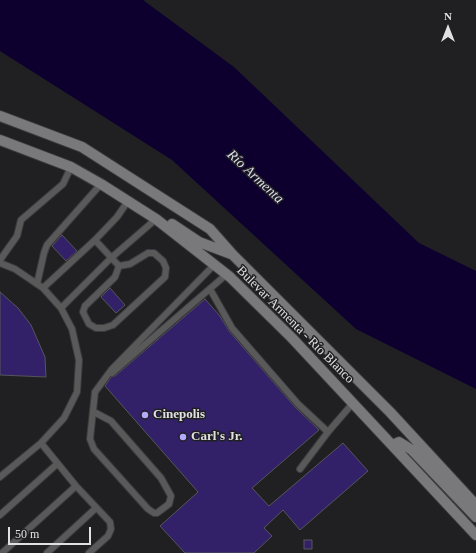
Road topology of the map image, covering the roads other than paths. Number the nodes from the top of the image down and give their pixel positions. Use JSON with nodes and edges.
{"nodes":[{"id":1,"x":0,"y":116,"type":"edge"},
{"id":2,"x":0,"y":140,"type":"edge"},
{"id":3,"x":71,"y":167,"type":"junction"},
{"id":4,"x":101,"y":184,"type":"junction"},
{"id":5,"x":115,"y":192,"type":"junction"},
{"id":6,"x":128,"y":201,"type":"junction"},
{"id":7,"x":156,"y":219,"type":"junction"},
{"id":8,"x":96,"y":240,"type":"junction"},
{"id":9,"x":233,"y":255,"type":"junction"},
{"id":10,"x":111,"y":258,"type":"junction"},
{"id":11,"x":0,"y":260,"type":"edge"},
{"id":12,"x":0,"y":263,"type":"edge"},
{"id":13,"x":214,"y":265,"type":"junction"},
{"id":14,"x":119,"y":266,"type":"junction"},
{"id":15,"x":227,"y":274,"type":"junction"},
{"id":16,"x":37,"y":284,"type":"junction"},
{"id":17,"x":43,"y":288,"type":"junction"},
{"id":18,"x":210,"y":289,"type":"junction"},
{"id":19,"x":61,"y":308,"type":"junction"},
{"id":20,"x":107,"y":375,"type":"junction"},
{"id":21,"x":353,"y":403,"type":"junction"},
{"id":22,"x":94,"y":412,"type":"junction"},
{"id":23,"x":328,"y":432,"type":"junction"},
{"id":24,"x":41,"y":443,"type":"junction"},
{"id":25,"x":393,"y":445,"type":"junction"},
{"id":26,"x":57,"y":464,"type":"junction"},
{"id":27,"x":300,"y":468,"type":"dead end"},
{"id":28,"x":0,"y":477,"type":"edge"},
{"id":29,"x":76,"y":486,"type":"junction"},
{"id":30,"x":476,"y":504,"type":"edge"},
{"id":31,"x":96,"y":508,"type":"junction"},
{"id":32,"x":0,"y":515,"type":"edge"},
{"id":33,"x":476,"y":517,"type":"edge"},
{"id":34,"x":476,"y":535,"type":"edge"},
{"id":35,"x":2,"y":553,"type":"edge"},
{"id":36,"x":47,"y":553,"type":"edge"},
{"id":37,"x":89,"y":553,"type":"edge"}],
"edges":[{"from":1,"to":9,"type":"main road","name":"Bulevar Armenta - Río Blanco"},
{"from":2,"to":3,"type":"main road","name":"Bulevar Armenta - Río Blanco"},
{"from":3,"to":4,"type":"main road","name":"Bulevar Armenta - Río Blanco"},
{"from":3,"to":11,"type":"lane"},
{"from":4,"to":5,"type":"main road","name":"Bulevar Armenta - Río Blanco"},
{"from":4,"to":16,"type":"lane"},
{"from":5,"to":6,"type":"main road","name":"Bulevar Armenta - Río Blanco"},
{"from":5,"to":9,"type":"main road"},
{"from":6,"to":7,"type":"main road","name":"Bulevar Armenta - Río Blanco"},
{"from":6,"to":8,"type":"lane"},
{"from":7,"to":10,"type":"lane"},
{"from":7,"to":13,"type":"main road","name":"Bulevar Armenta - Río Blanco"},
{"from":8,"to":10,"type":"lane"},
{"from":8,"to":17,"type":"lane"},
{"from":9,"to":30,"type":"main road","name":"Bulevar Armenta - Río Blanco"},
{"from":10,"to":14,"type":"lane"},
{"from":10,"to":19,"type":"lane"},
{"from":12,"to":16,"type":"lane"},
{"from":13,"to":15,"type":"main road","name":"Bulevar Armenta - Río Blanco"},
{"from":13,"to":20,"type":"lane"},
{"from":14,"to":14,"type":"lane"},
{"from":15,"to":18,"type":"lane"},
{"from":15,"to":21,"type":"main road","name":"Bulevar Armenta - Río Blanco"},
{"from":16,"to":17,"type":"lane"},
{"from":17,"to":19,"type":"lane"},
{"from":18,"to":20,"type":"lane"},
{"from":18,"to":23,"type":"lane"},
{"from":19,"to":24,"type":"lane"},
{"from":20,"to":22,"type":"lane"},
{"from":21,"to":23,"type":"lane"},
{"from":21,"to":25,"type":"main road","name":"Bulevar Armenta - Río Blanco"},
{"from":22,"to":22,"type":"lane"},
{"from":23,"to":27,"type":"lane"},
{"from":24,"to":26,"type":"lane"},
{"from":24,"to":28,"type":"lane"},
{"from":25,"to":33,"type":"main road"},
{"from":25,"to":34,"type":"main road","name":"Bulevar Armenta - Río Blanco"},
{"from":26,"to":29,"type":"lane"},
{"from":26,"to":32,"type":"lane"},
{"from":29,"to":31,"type":"lane"},
{"from":29,"to":35,"type":"lane"},
{"from":31,"to":36,"type":"lane"},
{"from":31,"to":37,"type":"lane"}]}
